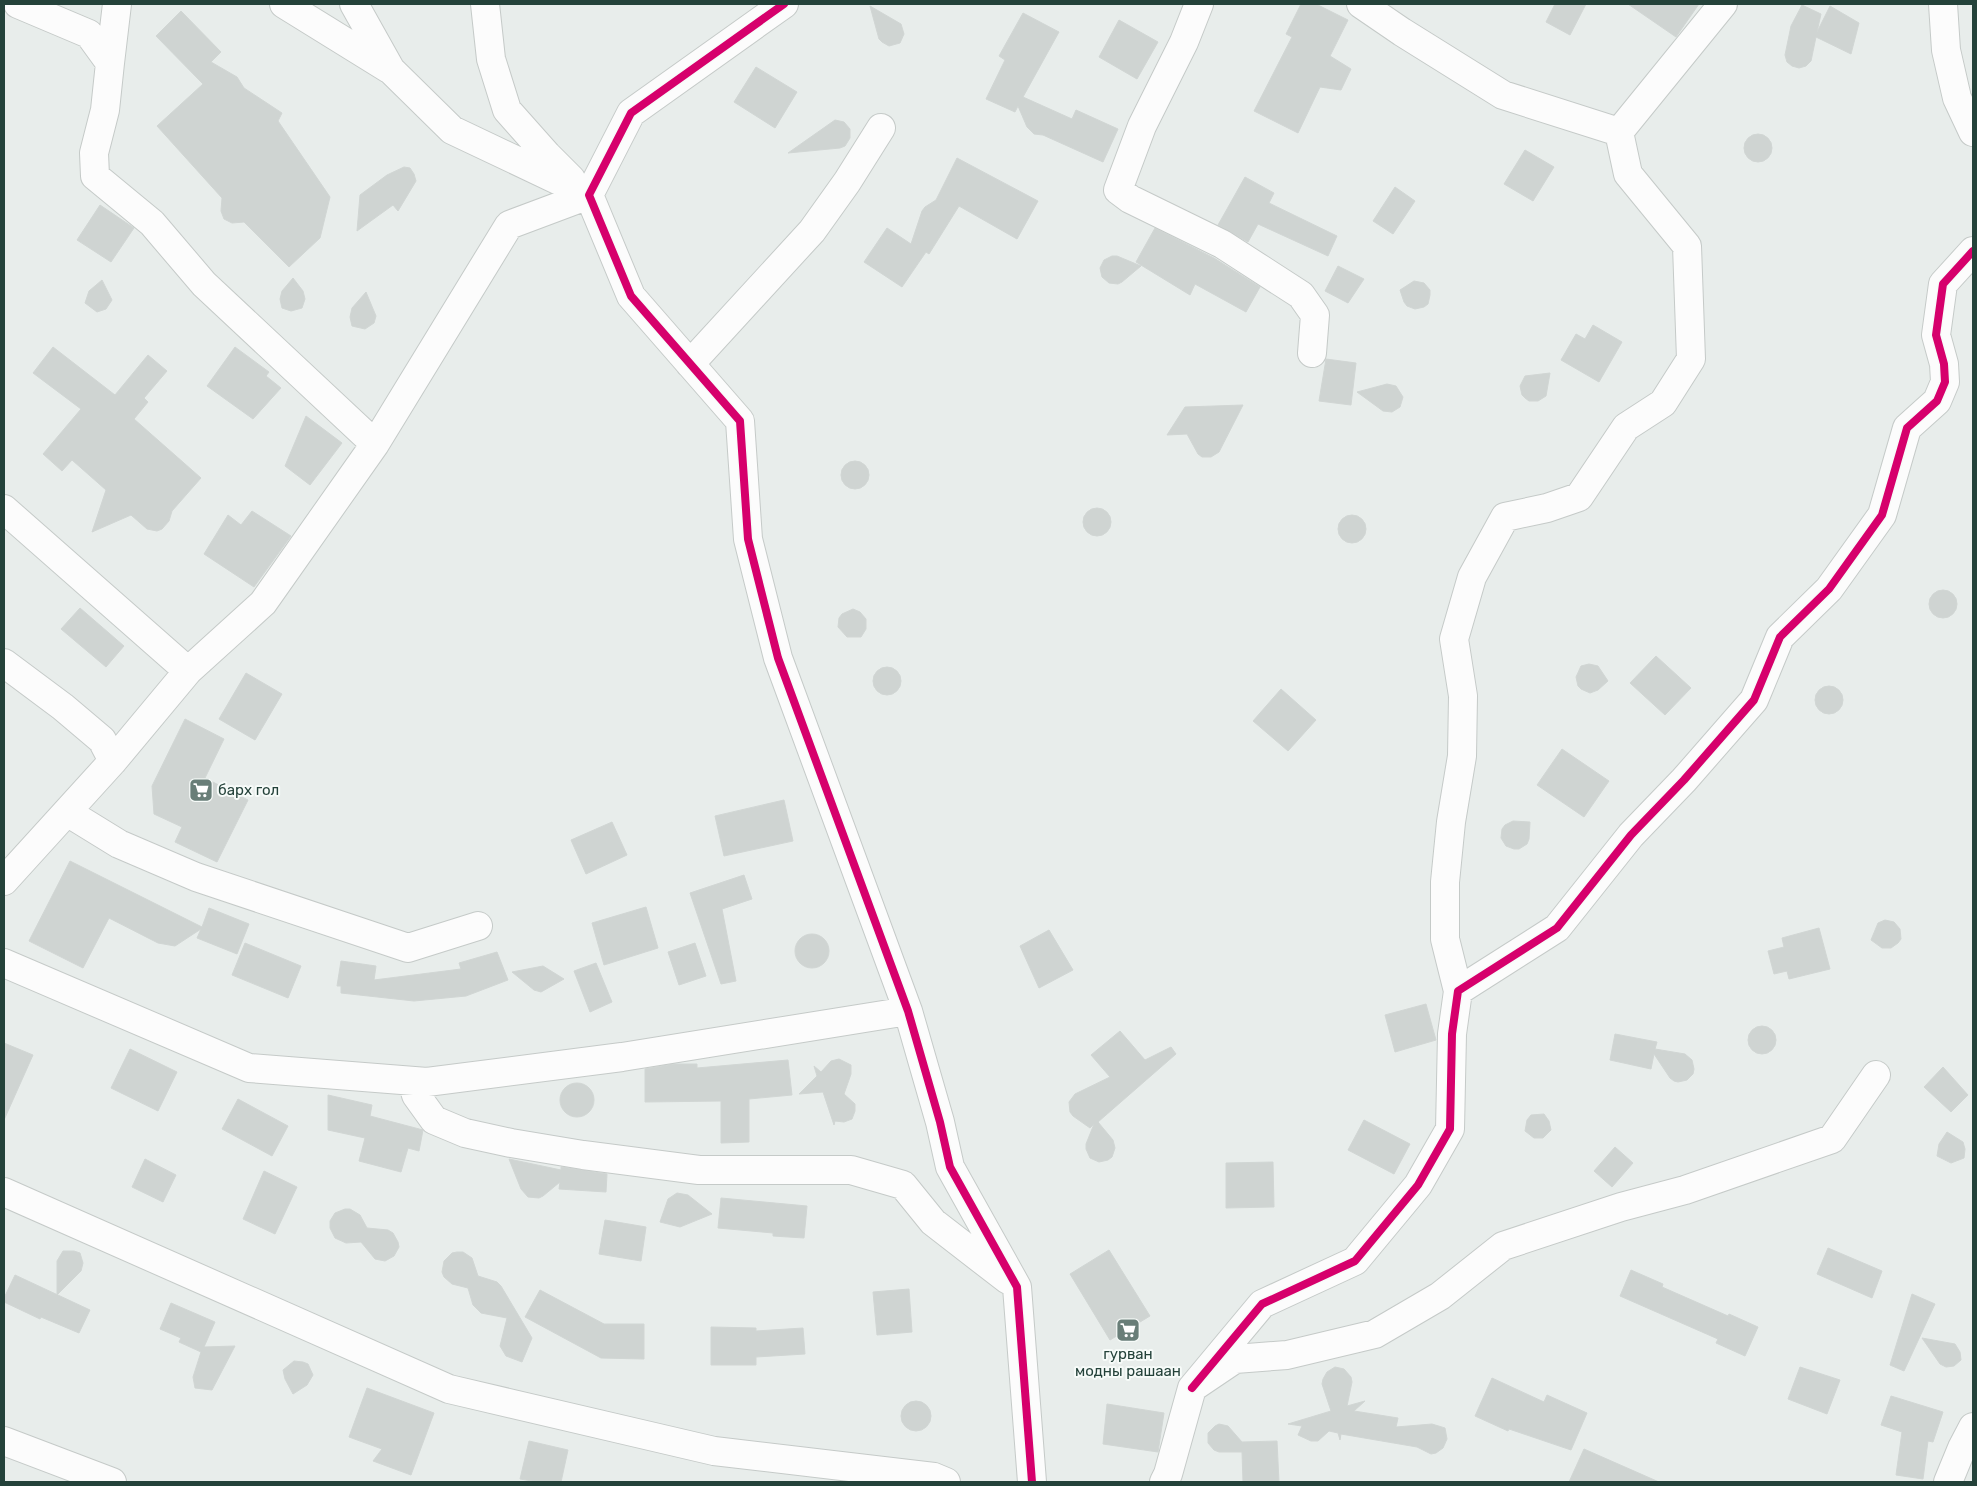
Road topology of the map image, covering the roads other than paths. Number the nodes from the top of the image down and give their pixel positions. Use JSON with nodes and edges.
{"nodes":[{"id":1,"x":18,"y":4,"type":"edge"},
{"id":2,"x":117,"y":4,"type":"edge"},
{"id":3,"x":284,"y":4,"type":"edge"},
{"id":4,"x":354,"y":4,"type":"edge"},
{"id":5,"x":485,"y":4,"type":"edge"},
{"id":6,"x":784,"y":4,"type":"edge"},
{"id":7,"x":1199,"y":4,"type":"edge"},
{"id":8,"x":1361,"y":4,"type":"edge"},
{"id":9,"x":1723,"y":4,"type":"edge"},
{"id":10,"x":1943,"y":4,"type":"edge"},
{"id":11,"x":110,"y":63,"type":"junction"},
{"id":12,"x":391,"y":70,"type":"junction"},
{"id":13,"x":881,"y":128,"type":"dead end"},
{"id":14,"x":1619,"y":132,"type":"junction"},
{"id":15,"x":1973,"y":132,"type":"edge"},
{"id":16,"x":589,"y":196,"type":"junction"},
{"id":17,"x":1973,"y":250,"type":"edge"},
{"id":18,"x":1312,"y":353,"type":"dead end"},
{"id":19,"x":690,"y":364,"type":"junction"},
{"id":20,"x":375,"y":444,"type":"junction"},
{"id":21,"x":4,"y":509,"type":"edge"},
{"id":22,"x":4,"y":663,"type":"edge"},
{"id":23,"x":188,"y":671,"type":"junction"},
{"id":24,"x":113,"y":761,"type":"junction"},
{"id":25,"x":67,"y":812,"type":"junction"},
{"id":26,"x":15,"y":851,"type":"edge"},
{"id":27,"x":4,"y":881,"type":"edge"},
{"id":28,"x":478,"y":926,"type":"dead end"},
{"id":29,"x":4,"y":963,"type":"edge"},
{"id":30,"x":1458,"y":991,"type":"junction"},
{"id":31,"x":908,"y":1011,"type":"junction"},
{"id":32,"x":1876,"y":1075,"type":"dead end"},
{"id":33,"x":412,"y":1080,"type":"junction"},
{"id":34,"x":4,"y":1192,"type":"edge"},
{"id":35,"x":1017,"y":1287,"type":"junction"},
{"id":36,"x":1192,"y":1388,"type":"junction"},
{"id":37,"x":1973,"y":1427,"type":"edge"},
{"id":38,"x":4,"y":1441,"type":"edge"},
{"id":39,"x":112,"y":1482,"type":"edge"},
{"id":40,"x":946,"y":1482,"type":"edge"},
{"id":41,"x":1032,"y":1482,"type":"edge"},
{"id":42,"x":1164,"y":1482,"type":"edge"},
{"id":43,"x":1948,"y":1482,"type":"edge"}],
"edges":[{"from":1,"to":11,"type":"street"},
{"from":2,"to":11,"type":"street"},
{"from":3,"to":12,"type":"street"},
{"from":4,"to":12,"type":"street"},
{"from":5,"to":16,"type":"street"},
{"from":6,"to":16,"type":"street"},
{"from":7,"to":18,"type":"street"},
{"from":8,"to":14,"type":"street"},
{"from":9,"to":14,"type":"street"},
{"from":10,"to":15,"type":"street"},
{"from":11,"to":20,"type":"street"},
{"from":12,"to":16,"type":"street"},
{"from":13,"to":19,"type":"street"},
{"from":14,"to":30,"type":"street"},
{"from":16,"to":19,"type":"street"},
{"from":16,"to":20,"type":"street"},
{"from":17,"to":30,"type":"street"},
{"from":19,"to":31,"type":"street"},
{"from":20,"to":23,"type":"street"},
{"from":21,"to":23,"type":"street"},
{"from":22,"to":24,"type":"street"},
{"from":23,"to":24,"type":"street"},
{"from":24,"to":25,"type":"street"},
{"from":25,"to":26,"type":"street"},
{"from":25,"to":28,"type":"street"},
{"from":26,"to":27,"type":"street"},
{"from":29,"to":33,"type":"street"},
{"from":30,"to":36,"type":"street"},
{"from":31,"to":33,"type":"street"},
{"from":31,"to":35,"type":"street"},
{"from":32,"to":36,"type":"street"},
{"from":33,"to":35,"type":"street"},
{"from":34,"to":40,"type":"street"},
{"from":35,"to":41,"type":"street"},
{"from":36,"to":42,"type":"street"},
{"from":37,"to":43,"type":"street"},
{"from":38,"to":39,"type":"street"}]}
